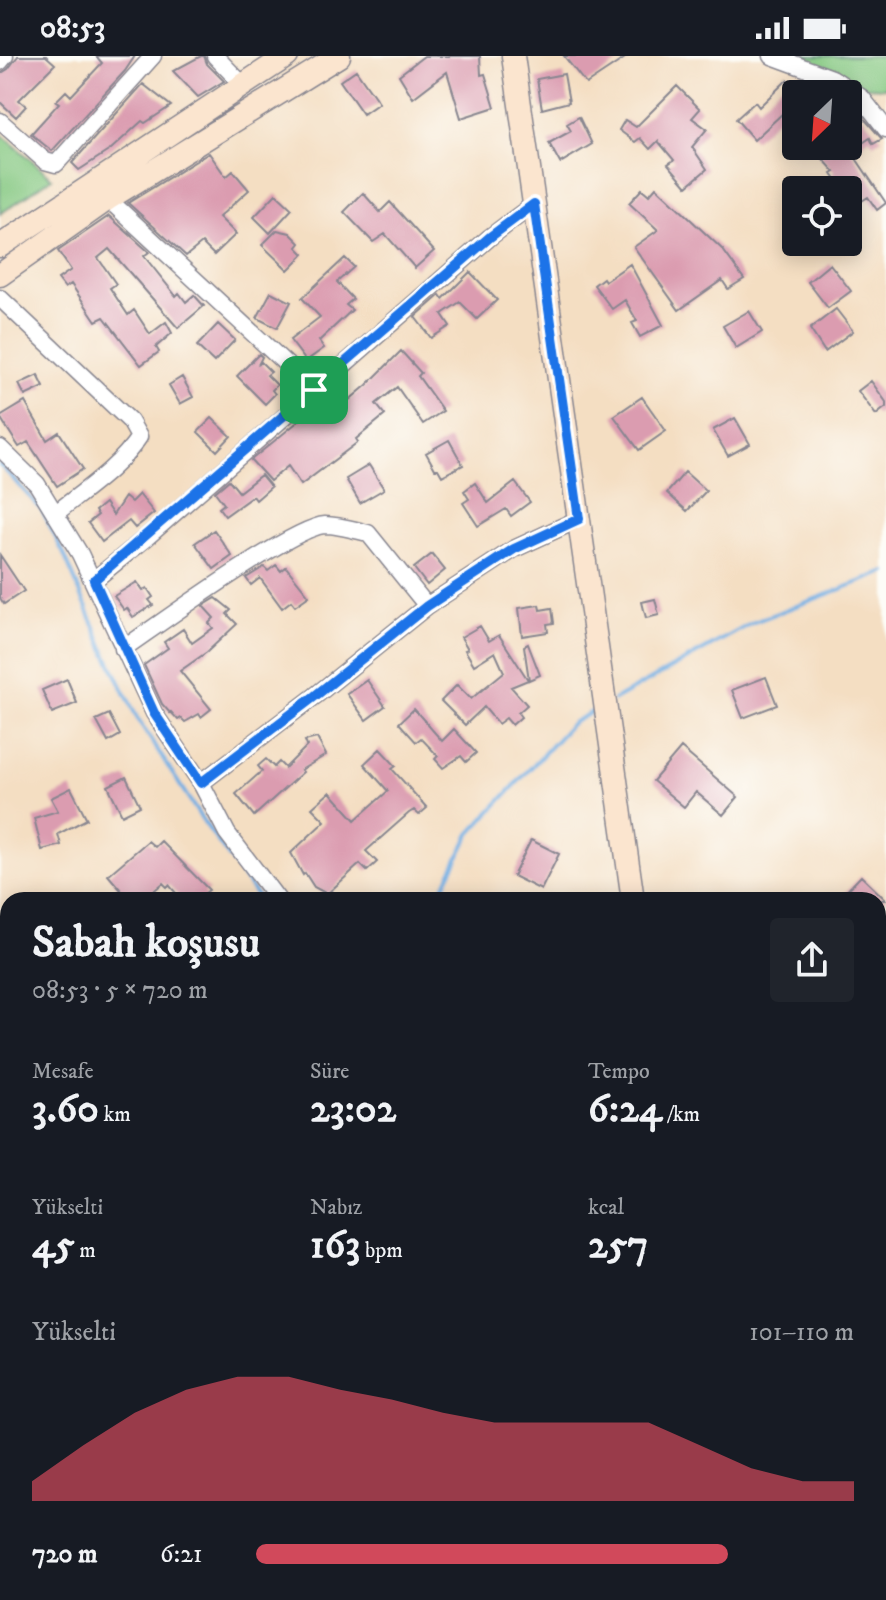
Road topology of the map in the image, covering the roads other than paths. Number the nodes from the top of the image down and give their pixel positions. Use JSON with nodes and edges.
{"nodes":[{"id":1,"x":5,"y":56,"type":"edge"},
{"id":2,"x":153,"y":56,"type":"edge"},
{"id":3,"x":215,"y":56,"type":"edge"},
{"id":4,"x":287,"y":56,"type":"edge"},
{"id":5,"x":339,"y":56,"type":"edge"},
{"id":6,"x":513,"y":56,"type":"edge"},
{"id":7,"x":772,"y":56,"type":"edge"},
{"id":8,"x":0,"y":62,"type":"edge"},
{"id":9,"x":242,"y":84,"type":"junction"},
{"id":10,"x":0,"y":121,"type":"edge"},
{"id":11,"x":886,"y":129,"type":"edge"},
{"id":12,"x":108,"y":199,"type":"junction"},
{"id":13,"x":534,"y":204,"type":"junction"},
{"id":14,"x":0,"y":246,"type":"edge"},
{"id":15,"x":0,"y":275,"type":"edge"},
{"id":16,"x":0,"y":298,"type":"edge"},
{"id":17,"x":314,"y":390,"type":"junction"},
{"id":18,"x":0,"y":448,"type":"edge"},
{"id":19,"x":55,"y":514,"type":"junction"},
{"id":20,"x":579,"y":519,"type":"junction"},
{"id":21,"x":94,"y":580,"type":"junction"},
{"id":22,"x":427,"y":606,"type":"junction"},
{"id":23,"x":123,"y":649,"type":"junction"},
{"id":24,"x":201,"y":783,"type":"junction"},
{"id":25,"x":272,"y":892,"type":"edge"},
{"id":26,"x":632,"y":892,"type":"edge"}],
"edges":[{"from":1,"to":8,"type":"street"},
{"from":2,"to":10,"type":"street"},
{"from":3,"to":9,"type":"street"},
{"from":4,"to":9,"type":"main road"},
{"from":5,"to":12,"type":"main road"},
{"from":6,"to":13,"type":"main road"},
{"from":7,"to":11,"type":"street"},
{"from":9,"to":14,"type":"main road"},
{"from":12,"to":15,"type":"main road"},
{"from":12,"to":17,"type":"street"},
{"from":13,"to":17,"type":"street"},
{"from":13,"to":20,"type":"main road"},
{"from":16,"to":19,"type":"street"},
{"from":17,"to":21,"type":"street"},
{"from":18,"to":19,"type":"street"},
{"from":19,"to":21,"type":"street"},
{"from":20,"to":22,"type":"street"},
{"from":20,"to":26,"type":"main road"},
{"from":21,"to":23,"type":"street"},
{"from":22,"to":23,"type":"street"},
{"from":22,"to":24,"type":"street"},
{"from":23,"to":24,"type":"street"},
{"from":24,"to":25,"type":"street"}]}
